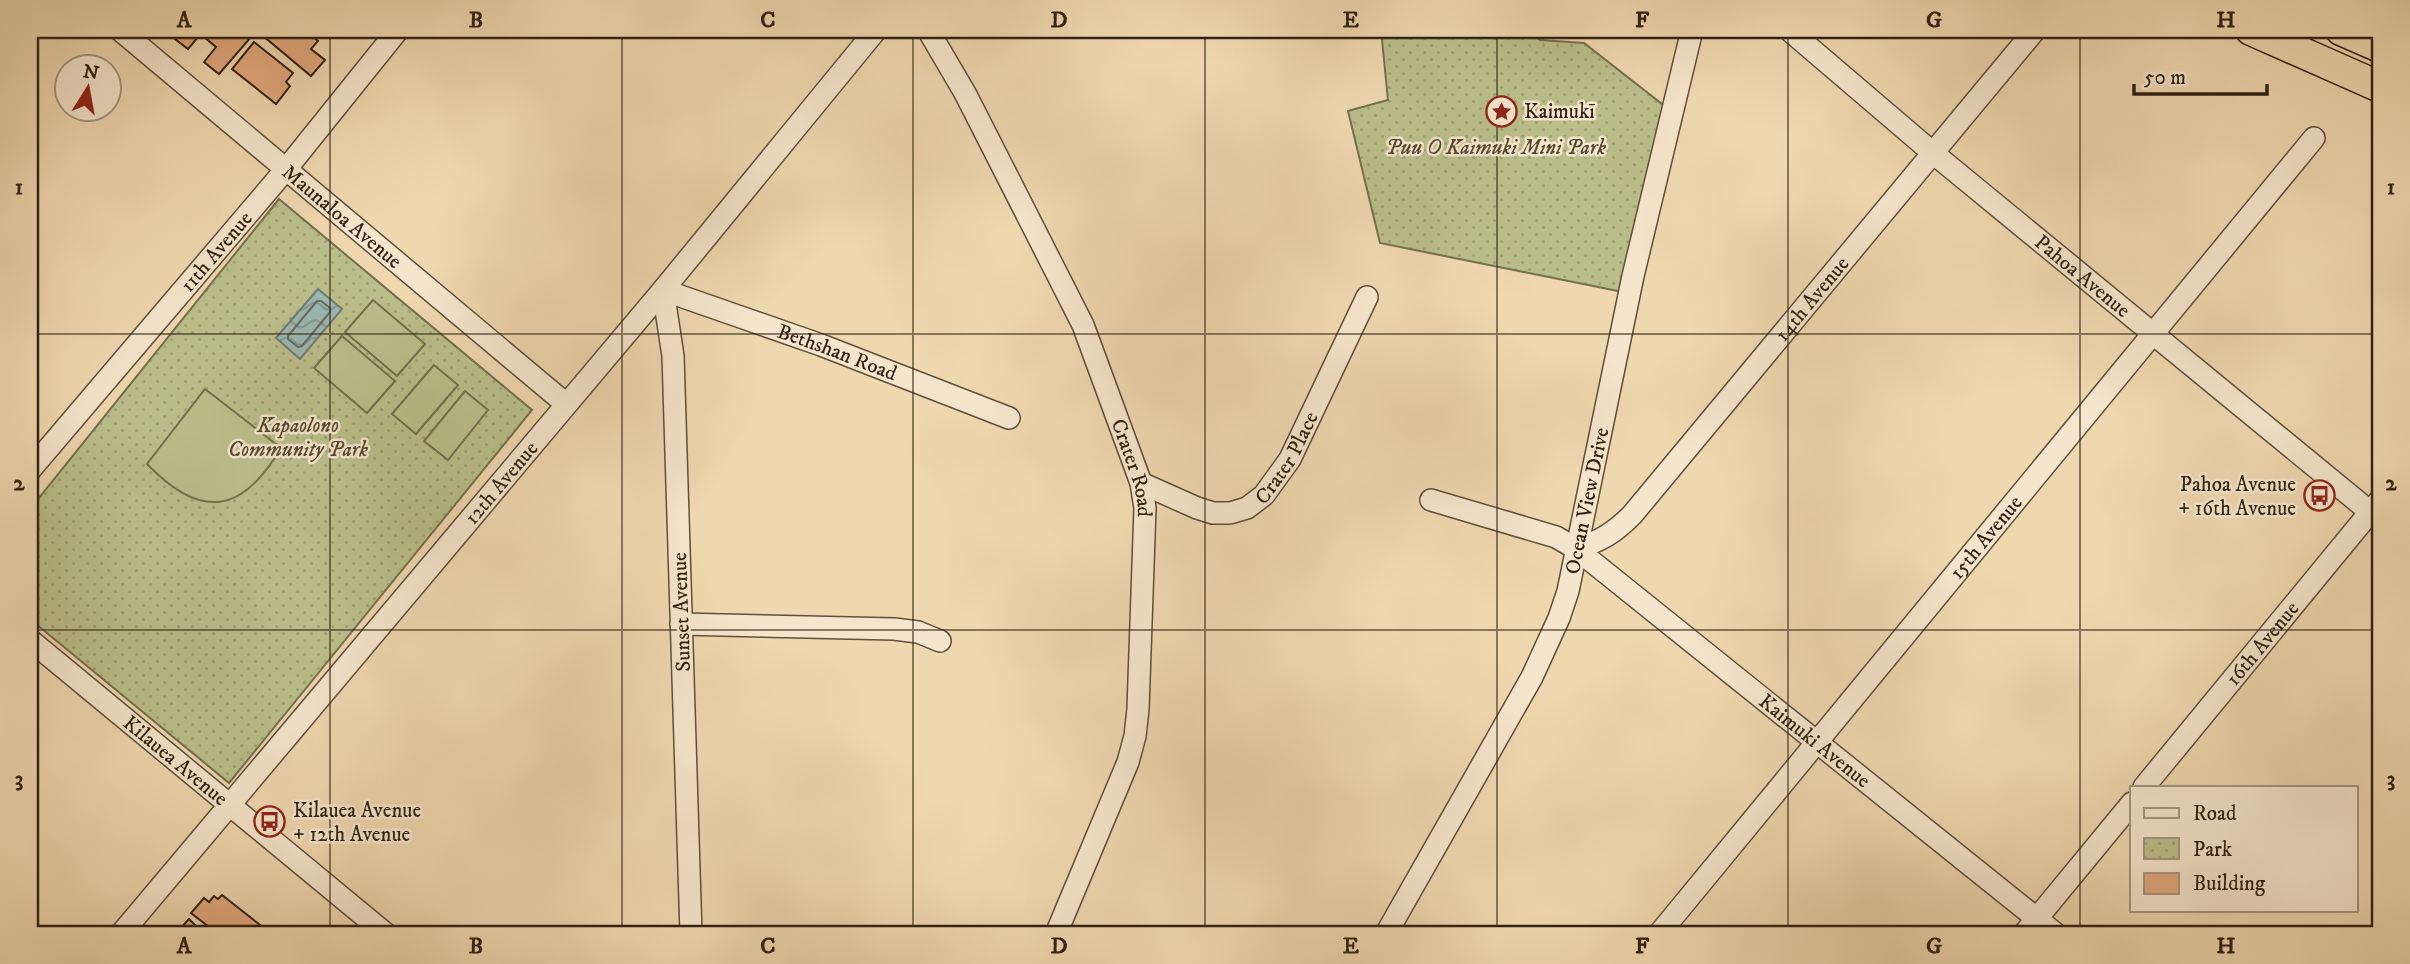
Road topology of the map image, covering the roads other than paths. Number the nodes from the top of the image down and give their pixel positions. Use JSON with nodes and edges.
{"nodes":[{"id":1,"x":120,"y":30,"type":"edge"},
{"id":2,"x":398,"y":30,"type":"edge"},
{"id":3,"x":876,"y":30,"type":"edge"},
{"id":4,"x":928,"y":30,"type":"edge"},
{"id":5,"x":1692,"y":30,"type":"edge"},
{"id":6,"x":1789,"y":30,"type":"edge"},
{"id":7,"x":2035,"y":30,"type":"edge"},
{"id":8,"x":2251,"y":30,"type":"edge"},
{"id":9,"x":2341,"y":30,"type":"edge"},
{"id":10,"x":2380,"y":47,"type":"edge"},
{"id":11,"x":2380,"y":88,"type":"edge"},
{"id":12,"x":2314,"y":138,"type":"dead end"},
{"id":13,"x":1933,"y":153,"type":"junction"},
{"id":14,"x":287,"y":168,"type":"junction"},
{"id":15,"x":663,"y":290,"type":"junction"},
{"id":16,"x":1367,"y":297,"type":"dead end"},
{"id":17,"x":2154,"y":335,"type":"junction"},
{"id":18,"x":566,"y":404,"type":"junction"},
{"id":19,"x":1009,"y":418,"type":"dead end"},
{"id":20,"x":30,"y":471,"type":"edge"},
{"id":21,"x":1141,"y":483,"type":"junction"},
{"id":22,"x":1431,"y":500,"type":"dead end"},
{"id":23,"x":2377,"y":511,"type":"edge"},
{"id":24,"x":1575,"y":548,"type":"junction"},
{"id":25,"x":681,"y":624,"type":"junction"},
{"id":26,"x":30,"y":640,"type":"edge"},
{"id":27,"x":940,"y":641,"type":"dead end"},
{"id":28,"x":1817,"y":741,"type":"junction"},
{"id":29,"x":2145,"y":786,"type":"edge"},
{"id":30,"x":230,"y":804,"type":"junction"},
{"id":31,"x":2130,"y":805,"type":"edge"},
{"id":32,"x":2030,"y":926,"type":"edge"},
{"id":33,"x":121,"y":934,"type":"edge"},
{"id":34,"x":386,"y":934,"type":"edge"},
{"id":35,"x":691,"y":934,"type":"edge"},
{"id":36,"x":1056,"y":934,"type":"edge"},
{"id":37,"x":1386,"y":934,"type":"edge"},
{"id":38,"x":1659,"y":934,"type":"edge"},
{"id":39,"x":2056,"y":934,"type":"edge"}],
"edges":[{"from":1,"to":14,"type":"street","name":"Maunaloa Avenue"},
{"from":2,"to":14,"type":"street","name":"11th Avenue"},
{"from":3,"to":15,"type":"street","name":"12th Avenue"},
{"from":4,"to":21,"type":"street","name":"Crater Road"},
{"from":5,"to":24,"type":"street","name":"Ocean View Drive"},
{"from":6,"to":13,"type":"street","name":"Pahoa Avenue"},
{"from":7,"to":13,"type":"street","name":"14th Avenue"},
{"from":8,"to":11,"type":"highway"},
{"from":9,"to":10,"type":"highway"},
{"from":12,"to":17,"type":"street","name":"15th Avenue"},
{"from":13,"to":17,"type":"street","name":"Pahoa Avenue"},
{"from":13,"to":24,"type":"street","name":"14th Avenue"},
{"from":14,"to":18,"type":"street","name":"Maunaloa Avenue"},
{"from":14,"to":20,"type":"street","name":"11th Avenue"},
{"from":15,"to":18,"type":"street","name":"12th Avenue"},
{"from":15,"to":19,"type":"street","name":"Bethshan Road"},
{"from":15,"to":25,"type":"street","name":"Sunset Avenue"},
{"from":16,"to":21,"type":"street","name":"Crater Place"},
{"from":17,"to":23,"type":"street","name":"Pahoa Avenue"},
{"from":17,"to":28,"type":"street","name":"15th Avenue"},
{"from":18,"to":30,"type":"street","name":"12th Avenue"},
{"from":21,"to":36,"type":"street","name":"Crater Road"},
{"from":22,"to":24,"type":"street","name":"Kaimuki Avenue"},
{"from":23,"to":29,"type":"street","name":"16th Avenue"},
{"from":24,"to":28,"type":"street","name":"Kaimuki Avenue"},
{"from":24,"to":37,"type":"street","name":"Ocean View Drive"},
{"from":25,"to":27,"type":"street"},
{"from":25,"to":35,"type":"street","name":"Sunset Avenue"},
{"from":26,"to":30,"type":"street","name":"Kilauea Avenue"},
{"from":28,"to":32,"type":"street","name":"Kaimuki Avenue"},
{"from":28,"to":38,"type":"street","name":"15th Avenue"},
{"from":30,"to":33,"type":"street","name":"12th Avenue"},
{"from":30,"to":34,"type":"street","name":"Kilauea Avenue"},
{"from":31,"to":32,"type":"street"},
{"from":32,"to":39,"type":"street","name":"Kaimuki Avenue"}]}
